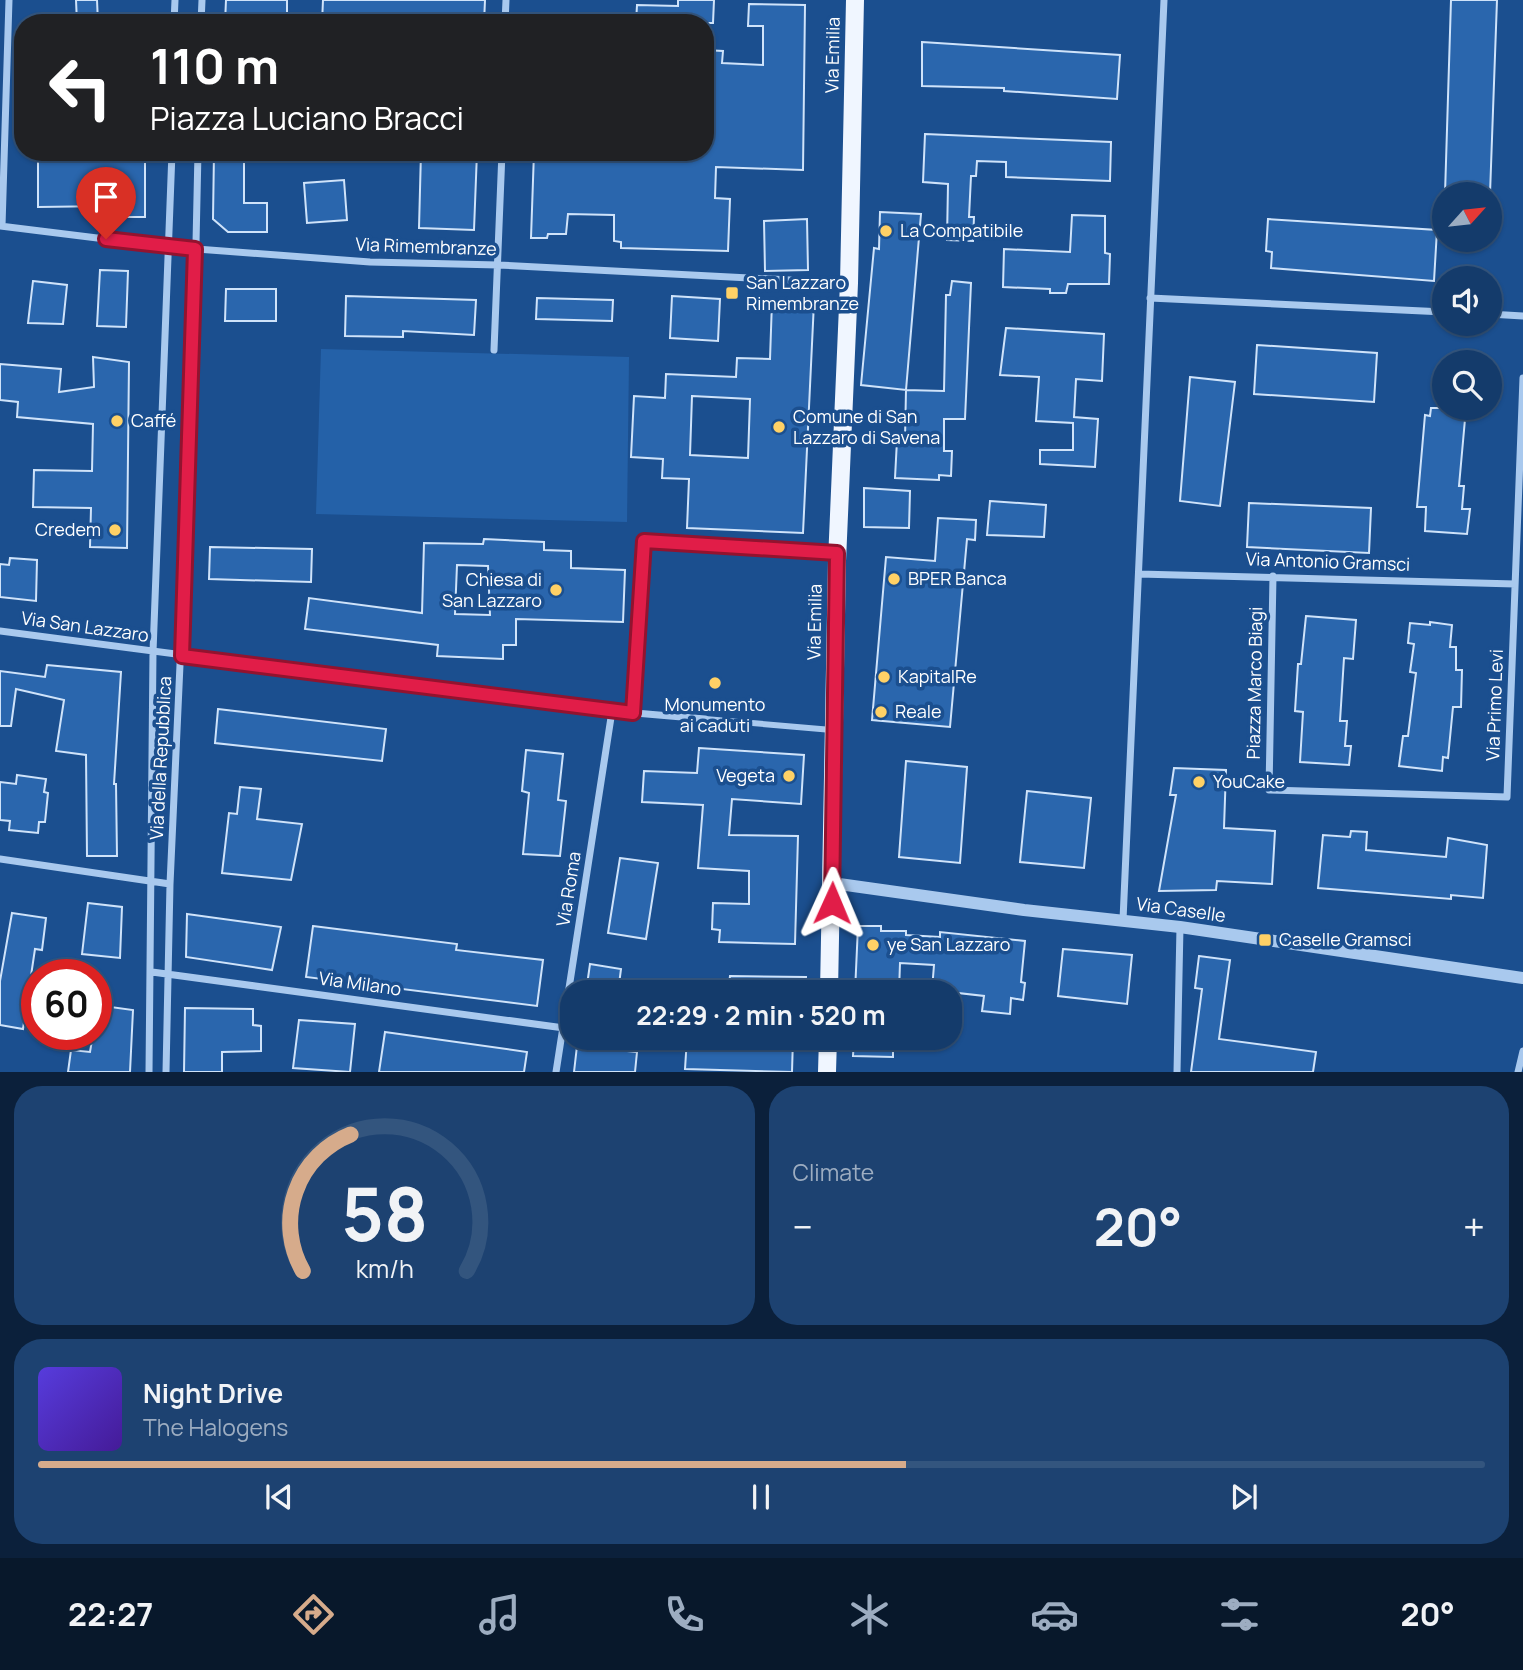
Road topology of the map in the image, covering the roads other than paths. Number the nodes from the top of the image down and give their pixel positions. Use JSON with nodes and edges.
{"nodes":[{"id":1,"x":9,"y":0,"type":"edge"},
{"id":2,"x":855,"y":0,"type":"edge"},
{"id":3,"x":1164,"y":0,"type":"edge"},
{"id":4,"x":172,"y":161,"type":"edge"},
{"id":5,"x":198,"y":161,"type":"edge"},
{"id":6,"x":502,"y":161,"type":"edge"},
{"id":7,"x":1,"y":226,"type":"edge"},
{"id":8,"x":170,"y":247,"type":"junction"},
{"id":9,"x":195,"y":249,"type":"junction"},
{"id":10,"x":498,"y":265,"type":"junction"},
{"id":11,"x":849,"y":283,"type":"junction"},
{"id":12,"x":1150,"y":298,"type":"junction"},
{"id":13,"x":1432,"y":311,"type":"edge"},
{"id":14,"x":1502,"y":315,"type":"edge"},
{"id":15,"x":1523,"y":316,"type":"edge"},
{"id":16,"x":494,"y":350,"type":"dead end"},
{"id":17,"x":1523,"y":378,"type":"edge"},
{"id":18,"x":837,"y":553,"type":"junction"},
{"id":19,"x":1139,"y":574,"type":"junction"},
{"id":20,"x":1273,"y":576,"type":"junction"},
{"id":21,"x":1515,"y":584,"type":"junction"},
{"id":22,"x":0,"y":631,"type":"edge"},
{"id":23,"x":153,"y":652,"type":"junction"},
{"id":24,"x":182,"y":656,"type":"junction"},
{"id":25,"x":612,"y":711,"type":"junction"},
{"id":26,"x":633,"y":713,"type":"junction"},
{"id":27,"x":705,"y":719,"type":"joint"},
{"id":28,"x":834,"y":730,"type":"junction"},
{"id":29,"x":1269,"y":790,"type":"joint"},
{"id":30,"x":0,"y":859,"type":"edge"},
{"id":31,"x":152,"y":881,"type":"junction"},
{"id":32,"x":832,"y":883,"type":"junction"},
{"id":33,"x":170,"y":884,"type":"junction"},
{"id":34,"x":1123,"y":920,"type":"junction"},
{"id":35,"x":1180,"y":927,"type":"junction"},
{"id":36,"x":152,"y":972,"type":"junction"},
{"id":37,"x":169,"y":974,"type":"junction"},
{"id":38,"x":1523,"y":978,"type":"edge"},
{"id":39,"x":571,"y":980,"type":"edge"},
{"id":40,"x":829,"y":980,"type":"edge"},
{"id":41,"x":560,"y":1027,"type":"edge"},
{"id":42,"x":560,"y":1050,"type":"edge"},
{"id":43,"x":828,"y":1050,"type":"edge"},
{"id":44,"x":1523,"y":1051,"type":"edge"},
{"id":45,"x":149,"y":1072,"type":"edge"},
{"id":46,"x":166,"y":1072,"type":"edge"},
{"id":47,"x":556,"y":1072,"type":"edge"},
{"id":48,"x":827,"y":1072,"type":"edge"},
{"id":49,"x":1177,"y":1072,"type":"edge"},
{"id":50,"x":1518,"y":1072,"type":"edge"}],
"edges":[{"from":1,"to":7,"type":"street","name":"Via Rimembranze"},
{"from":2,"to":11,"type":"main road","name":"Via Emilia"},
{"from":3,"to":12,"type":"street"},
{"from":4,"to":8,"type":"street","name":"Via della Repubblica"},
{"from":5,"to":9,"type":"street","name":"Via della Repubblica"},
{"from":6,"to":10,"type":"street"},
{"from":7,"to":8,"type":"street","name":"Via Rimembranze"},
{"from":8,"to":9,"type":"street","name":"Via Rimembranze"},
{"from":8,"to":23,"type":"street","name":"Via della Repubblica"},
{"from":9,"to":10,"type":"street","name":"Via Rimembranze"},
{"from":9,"to":24,"type":"street","name":"Via della Repubblica"},
{"from":10,"to":11,"type":"street","name":"Via Rimembranze"},
{"from":10,"to":16,"type":"street"},
{"from":11,"to":18,"type":"main road","name":"Via Emilia"},
{"from":12,"to":13,"type":"street"},
{"from":12,"to":19,"type":"street"},
{"from":14,"to":15,"type":"street"},
{"from":17,"to":21,"type":"street","name":"Via Primo Levi"},
{"from":18,"to":26,"type":"street"},
{"from":18,"to":28,"type":"main road","name":"Via Emilia"},
{"from":19,"to":20,"type":"street","name":"Via Antonio Gramsci"},
{"from":19,"to":34,"type":"street"},
{"from":20,"to":21,"type":"street","name":"Via Antonio Gramsci"},
{"from":20,"to":29,"type":"street","name":"Piazza Marco Biagi"},
{"from":21,"to":29,"type":"street","name":"Via Primo Levi"},
{"from":22,"to":23,"type":"street","name":"Via San Lazzaro"},
{"from":23,"to":24,"type":"street","name":"Via San Lazzaro"},
{"from":23,"to":31,"type":"street","name":"Via della Repubblica"},
{"from":24,"to":25,"type":"street","name":"Via San Lazzaro"},
{"from":24,"to":33,"type":"street","name":"Via della Repubblica"},
{"from":25,"to":26,"type":"street","name":"Via San Lazzaro"},
{"from":25,"to":39,"type":"street","name":"Via Roma"},
{"from":26,"to":27,"type":"street","name":"Via San Lazzaro"},
{"from":27,"to":28,"type":"street","name":"Via San Lazzaro"},
{"from":28,"to":32,"type":"main road","name":"Via Emilia"},
{"from":30,"to":31,"type":"street"},
{"from":31,"to":33,"type":"street"},
{"from":31,"to":36,"type":"street","name":"Via della Repubblica"},
{"from":32,"to":34,"type":"street","name":"Via Caselle"},
{"from":32,"to":40,"type":"main road","name":"Via Emilia"},
{"from":33,"to":37,"type":"street","name":"Via della Repubblica"},
{"from":34,"to":35,"type":"street","name":"Via Caselle"},
{"from":35,"to":38,"type":"street","name":"Via Caselle"},
{"from":35,"to":49,"type":"street"},
{"from":36,"to":37,"type":"street","name":"Via Milano"},
{"from":36,"to":45,"type":"street","name":"Via della Repubblica"},
{"from":37,"to":41,"type":"street","name":"Via Milano"},
{"from":37,"to":46,"type":"street","name":"Via della Repubblica"},
{"from":42,"to":47,"type":"street","name":"Via Roma"},
{"from":43,"to":48,"type":"main road"},
{"from":44,"to":50,"type":"street"}]}
